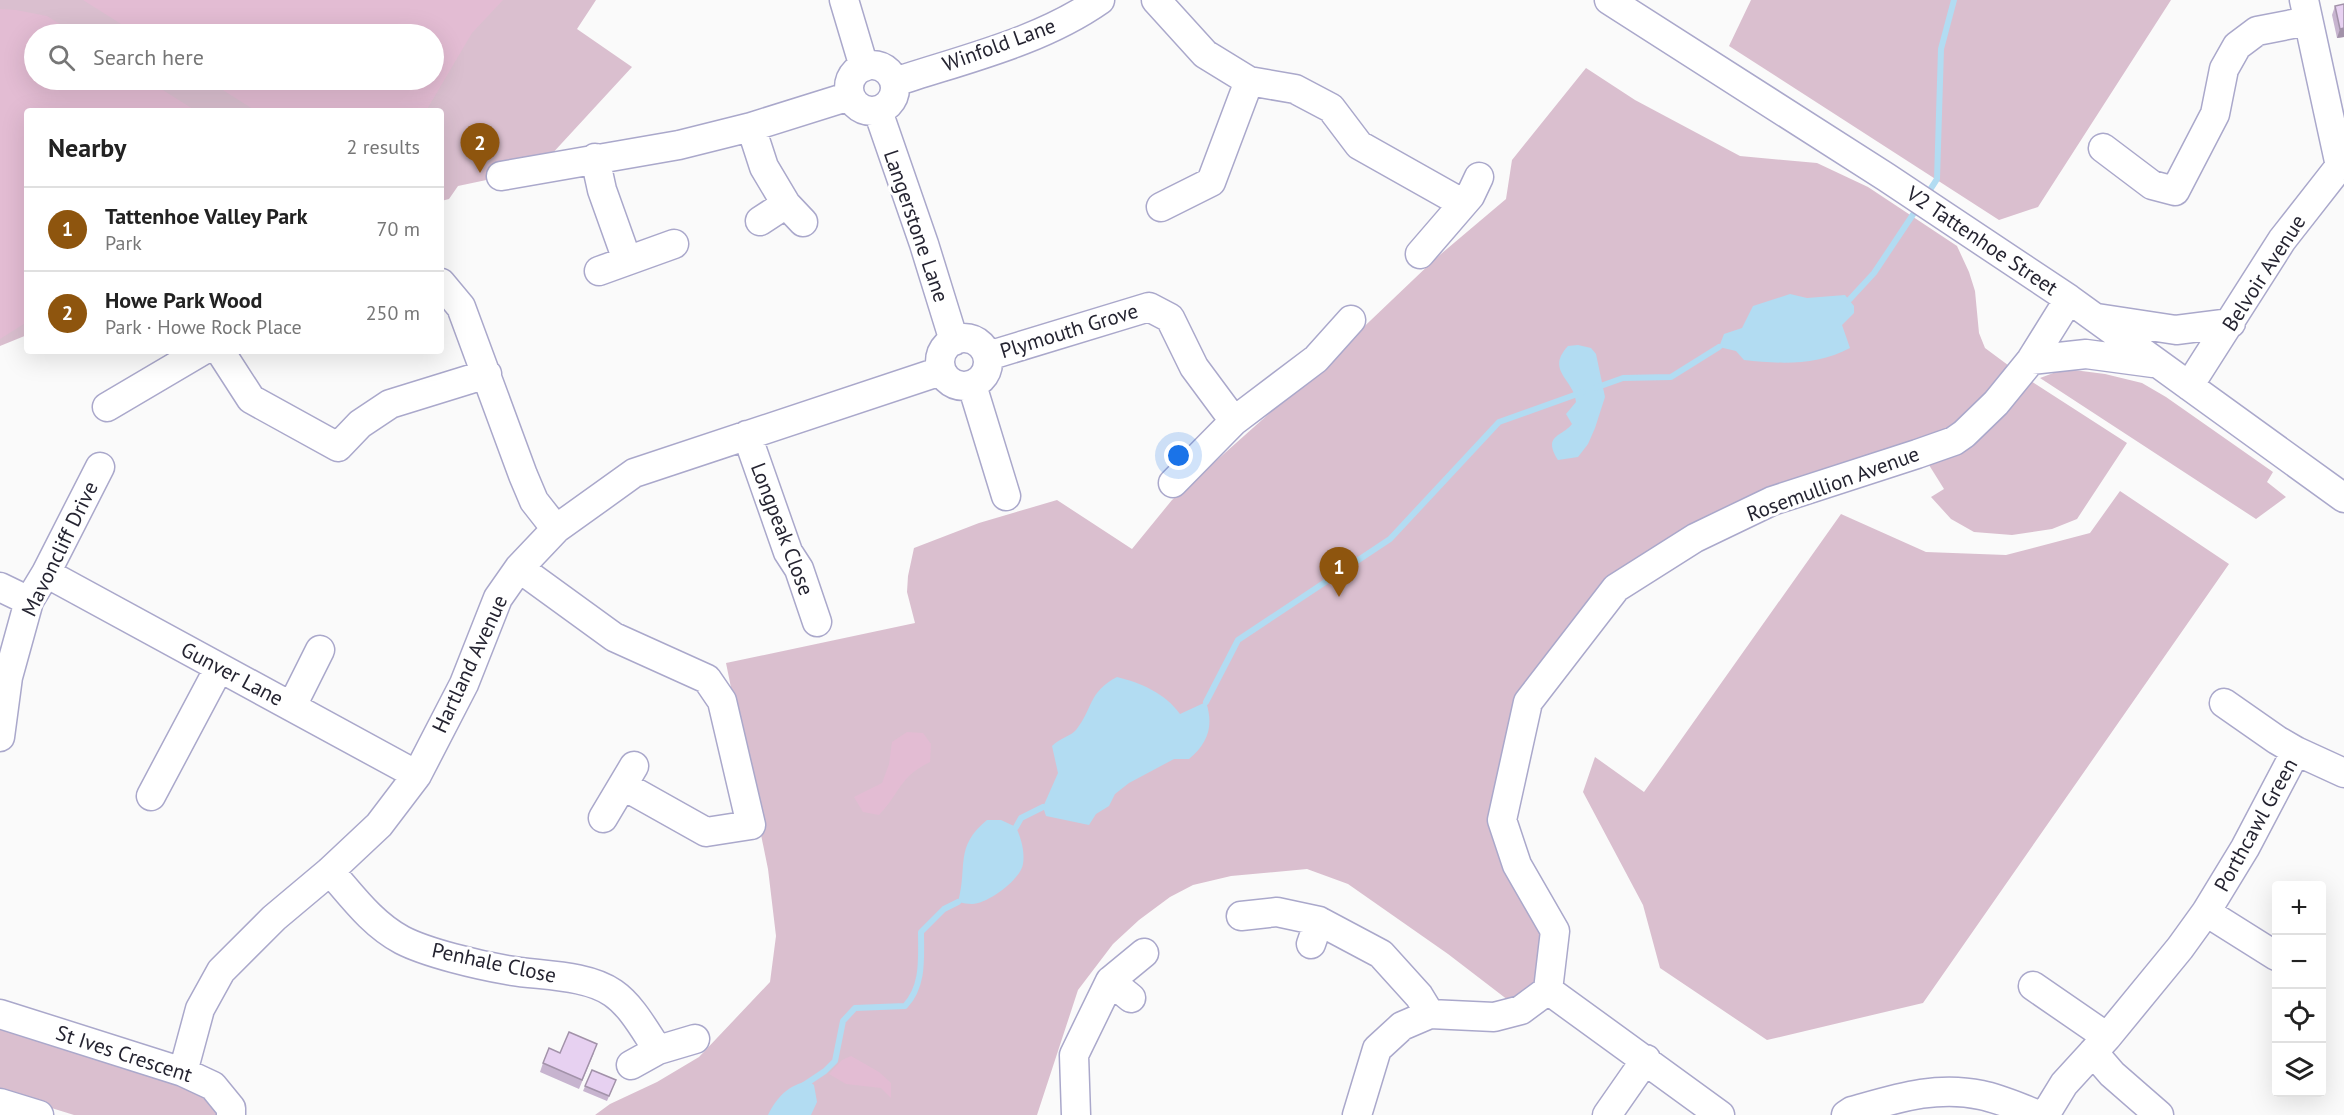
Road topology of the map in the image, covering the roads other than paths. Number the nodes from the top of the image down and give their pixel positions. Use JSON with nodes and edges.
{"nodes":[{"id":1,"x":844,"y":0,"type":"edge"},
{"id":2,"x":1100,"y":0,"type":"edge"},
{"id":3,"x":1156,"y":0,"type":"edge"},
{"id":4,"x":1609,"y":0,"type":"edge"},
{"id":5,"x":2306,"y":10,"type":"edge"},
{"id":6,"x":864,"y":67,"type":"junction"},
{"id":7,"x":1249,"y":81,"type":"junction"},
{"id":8,"x":895,"y":82,"type":"junction"},
{"id":9,"x":850,"y":96,"type":"junction"},
{"id":10,"x":878,"y":111,"type":"junction"},
{"id":11,"x":751,"y":127,"type":"junction"},
{"id":12,"x":2103,"y":148,"type":"dead end"},
{"id":13,"x":595,"y":158,"type":"junction"},
{"id":14,"x":2342,"y":166,"type":"edge"},
{"id":15,"x":501,"y":176,"type":"dead end"},
{"id":16,"x":1479,"y":177,"type":"dead end"},
{"id":17,"x":1462,"y":203,"type":"junction"},
{"id":18,"x":1161,"y":207,"type":"dead end"},
{"id":19,"x":760,"y":221,"type":"dead end"},
{"id":20,"x":674,"y":244,"type":"dead end"},
{"id":21,"x":1420,"y":254,"type":"dead end"},
{"id":22,"x":627,"y":260,"type":"junction"},
{"id":23,"x":599,"y":271,"type":"dead end"},
{"id":24,"x":444,"y":286,"type":"edge"},
{"id":25,"x":2069,"y":299,"type":"junction"},
{"id":26,"x":2095,"y":318,"type":"junction"},
{"id":27,"x":1352,"y":320,"type":"dead end"},
{"id":28,"x":2231,"y":323,"type":"junction"},
{"id":29,"x":954,"y":341,"type":"junction"},
{"id":30,"x":197,"y":354,"type":"edge"},
{"id":31,"x":222,"y":354,"type":"edge"},
{"id":32,"x":988,"y":356,"type":"junction"},
{"id":33,"x":2031,"y":360,"type":"junction"},
{"id":34,"x":2155,"y":363,"type":"junction"},
{"id":35,"x":941,"y":371,"type":"junction"},
{"id":36,"x":487,"y":374,"type":"junction"},
{"id":37,"x":972,"y":385,"type":"junction"},
{"id":38,"x":2189,"y":386,"type":"junction"},
{"id":39,"x":107,"y":407,"type":"dead end"},
{"id":40,"x":1234,"y":421,"type":"junction"},
{"id":41,"x":747,"y":435,"type":"junction"},
{"id":42,"x":100,"y":467,"type":"dead end"},
{"id":43,"x":1173,"y":483,"type":"dead end"},
{"id":44,"x":1006,"y":496,"type":"dead end"},
{"id":45,"x":2342,"y":496,"type":"edge"},
{"id":46,"x":556,"y":528,"type":"junction"},
{"id":47,"x":519,"y":568,"type":"junction"},
{"id":48,"x":46,"y":573,"type":"junction"},
{"id":49,"x":0,"y":587,"type":"edge"},
{"id":50,"x":29,"y":601,"type":"junction"},
{"id":51,"x":818,"y":622,"type":"dead end"},
{"id":52,"x":320,"y":650,"type":"dead end"},
{"id":53,"x":219,"y":668,"type":"junction"},
{"id":54,"x":2224,"y":703,"type":"dead end"},
{"id":55,"x":292,"y":706,"type":"junction"},
{"id":56,"x":0,"y":737,"type":"edge"},
{"id":57,"x":2296,"y":752,"type":"junction"},
{"id":58,"x":2344,"y":773,"type":"edge"},
{"id":59,"x":417,"y":775,"type":"junction"},
{"id":60,"x":151,"y":796,"type":"dead end"},
{"id":61,"x":603,"y":818,"type":"dead end"},
{"id":62,"x":330,"y":871,"type":"junction"},
{"id":63,"x":2206,"y":912,"type":"junction"},
{"id":64,"x":1241,"y":916,"type":"dead end"},
{"id":65,"x":1144,"y":953,"type":"dead end"},
{"id":66,"x":2272,"y":953,"type":"edge"},
{"id":67,"x":2033,"y":986,"type":"dead end"},
{"id":68,"x":1548,"y":990,"type":"junction"},
{"id":69,"x":0,"y":1014,"type":"edge"},
{"id":70,"x":1430,"y":1014,"type":"junction"},
{"id":71,"x":695,"y":1039,"type":"dead end"},
{"id":72,"x":2100,"y":1045,"type":"junction"},
{"id":73,"x":658,"y":1050,"type":"junction"},
{"id":74,"x":1646,"y":1059,"type":"junction"},
{"id":75,"x":631,"y":1065,"type":"dead end"},
{"id":76,"x":183,"y":1072,"type":"junction"},
{"id":77,"x":0,"y":1103,"type":"edge"},
{"id":78,"x":39,"y":1115,"type":"edge"},
{"id":79,"x":231,"y":1115,"type":"edge"},
{"id":80,"x":1076,"y":1115,"type":"edge"},
{"id":81,"x":1358,"y":1115,"type":"edge"},
{"id":82,"x":1607,"y":1115,"type":"edge"},
{"id":83,"x":1720,"y":1115,"type":"edge"},
{"id":84,"x":1846,"y":1115,"type":"edge"},
{"id":85,"x":2039,"y":1115,"type":"edge"},
{"id":86,"x":2046,"y":1115,"type":"edge"},
{"id":87,"x":2159,"y":1115,"type":"edge"}],
"edges":[{"from":1,"to":6,"type":"street"},
{"from":2,"to":8,"type":"street","name":"Winfold Lane"},
{"from":3,"to":7,"type":"street"},
{"from":4,"to":25,"type":"street","name":"V2 Tattenhoe Street"},
{"from":5,"to":12,"type":"street"},
{"from":5,"to":14,"type":"street"},
{"from":6,"to":8,"type":"street"},
{"from":6,"to":9,"type":"street"},
{"from":7,"to":17,"type":"street"},
{"from":7,"to":18,"type":"street"},
{"from":8,"to":10,"type":"street"},
{"from":9,"to":10,"type":"street"},
{"from":9,"to":11,"type":"street"},
{"from":10,"to":29,"type":"street","name":"Langerstone Lane"},
{"from":11,"to":13,"type":"street"},
{"from":11,"to":19,"type":"street"},
{"from":13,"to":15,"type":"street"},
{"from":13,"to":22,"type":"street"},
{"from":14,"to":28,"type":"street","name":"Belvoir Avenue"},
{"from":16,"to":17,"type":"street"},
{"from":17,"to":21,"type":"street"},
{"from":20,"to":22,"type":"street"},
{"from":22,"to":23,"type":"street"},
{"from":24,"to":36,"type":"street"},
{"from":25,"to":26,"type":"street","name":"V2 Tattenhoe Street"},
{"from":25,"to":33,"type":"street","name":"Rosemullion Avenue"},
{"from":26,"to":28,"type":"street"},
{"from":26,"to":34,"type":"street","name":"V2 Tattenhoe Street"},
{"from":27,"to":40,"type":"street"},
{"from":28,"to":38,"type":"street","name":"Belvoir Avenue"},
{"from":29,"to":32,"type":"street"},
{"from":29,"to":35,"type":"street"},
{"from":30,"to":39,"type":"street"},
{"from":31,"to":36,"type":"street"},
{"from":32,"to":37,"type":"street"},
{"from":32,"to":40,"type":"street","name":"Plymouth Grove"},
{"from":33,"to":34,"type":"street"},
{"from":33,"to":68,"type":"street","name":"Rosemullion Avenue"},
{"from":34,"to":38,"type":"street","name":"V2 Tattenhoe Street"},
{"from":35,"to":37,"type":"street"},
{"from":35,"to":41,"type":"street","name":"Hartland Avenue"},
{"from":36,"to":46,"type":"street"},
{"from":37,"to":44,"type":"street"},
{"from":38,"to":45,"type":"street","name":"V2 Tattenhoe Street"},
{"from":40,"to":43,"type":"street"},
{"from":41,"to":46,"type":"street","name":"Hartland Avenue"},
{"from":41,"to":51,"type":"street","name":"Longpeak Close"},
{"from":42,"to":48,"type":"street","name":"Mavoncliff Drive"},
{"from":46,"to":47,"type":"street","name":"Hartland Avenue"},
{"from":47,"to":59,"type":"street","name":"Hartland Avenue"},
{"from":47,"to":61,"type":"street"},
{"from":48,"to":50,"type":"street","name":"Mavoncliff Drive"},
{"from":48,"to":53,"type":"street","name":"Gunver Lane"},
{"from":49,"to":50,"type":"street"},
{"from":50,"to":56,"type":"street","name":"Mavoncliff Drive"},
{"from":52,"to":55,"type":"street"},
{"from":53,"to":55,"type":"street","name":"Gunver Lane"},
{"from":53,"to":60,"type":"street"},
{"from":54,"to":57,"type":"street"},
{"from":55,"to":59,"type":"street","name":"Gunver Lane"},
{"from":57,"to":58,"type":"street","name":"Porthcawl Green"},
{"from":57,"to":63,"type":"street","name":"Porthcawl Green"},
{"from":59,"to":62,"type":"street","name":"Hartland Avenue"},
{"from":62,"to":73,"type":"street","name":"Penhale Close"},
{"from":62,"to":76,"type":"street","name":"Hartland Avenue"},
{"from":63,"to":66,"type":"street","name":"Porthcawl Green"},
{"from":63,"to":72,"type":"street","name":"Porthcawl Green"},
{"from":64,"to":70,"type":"street"},
{"from":65,"to":80,"type":"street"},
{"from":67,"to":72,"type":"street"},
{"from":68,"to":70,"type":"street"},
{"from":68,"to":74,"type":"street"},
{"from":69,"to":76,"type":"street","name":"St Ives Crescent"},
{"from":70,"to":81,"type":"street"},
{"from":71,"to":73,"type":"street"},
{"from":72,"to":86,"type":"street","name":"Porthcawl Green"},
{"from":72,"to":87,"type":"street"},
{"from":73,"to":75,"type":"street"},
{"from":74,"to":82,"type":"street"},
{"from":74,"to":83,"type":"street"},
{"from":76,"to":79,"type":"street","name":"St Ives Crescent"},
{"from":77,"to":78,"type":"street"},
{"from":84,"to":85,"type":"street"}]}
